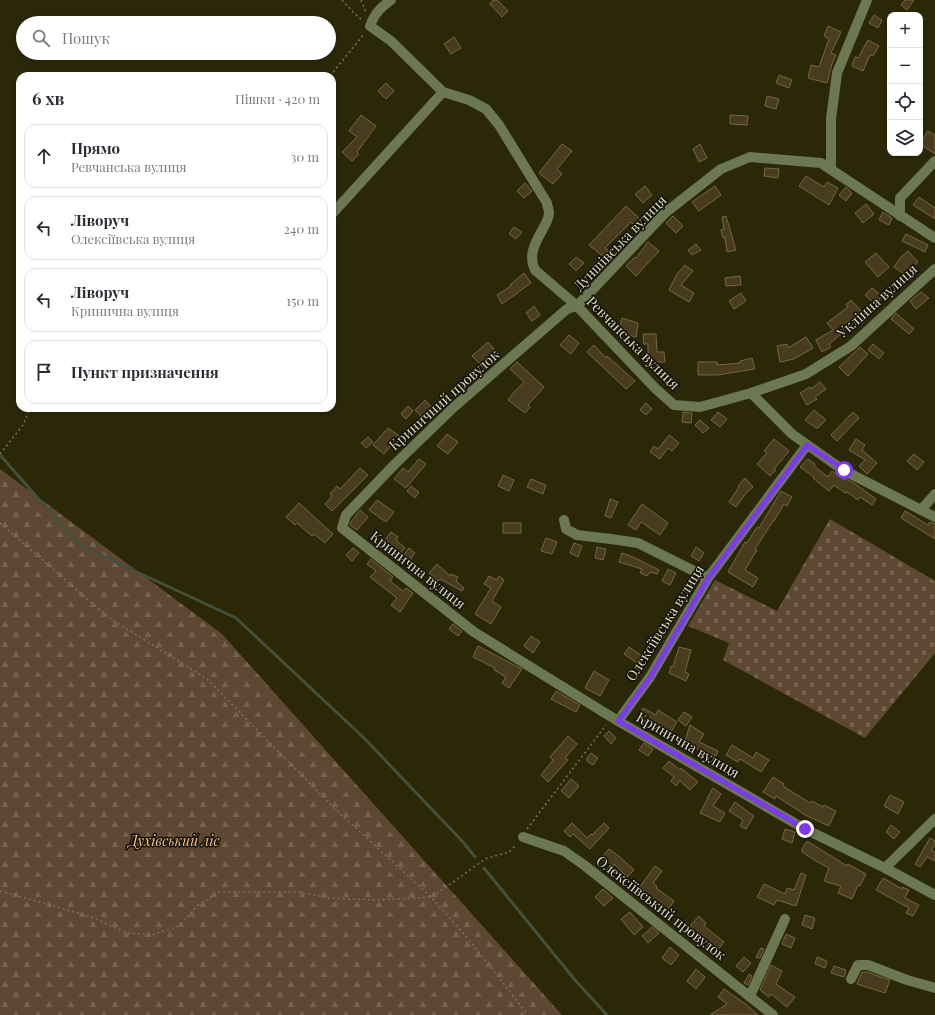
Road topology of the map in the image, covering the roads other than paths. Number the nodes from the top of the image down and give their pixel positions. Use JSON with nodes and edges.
{"nodes":[{"id":1,"x":391,"y":0,"type":"edge"},
{"id":2,"x":867,"y":0,"type":"edge"},
{"id":3,"x":443,"y":92,"type":"junction"},
{"id":4,"x":935,"y":161,"type":"edge"},
{"id":5,"x":831,"y":170,"type":"junction"},
{"id":6,"x":336,"y":210,"type":"edge"},
{"id":7,"x":900,"y":216,"type":"junction"},
{"id":8,"x":935,"y":238,"type":"edge"},
{"id":9,"x":935,"y":269,"type":"edge"},
{"id":10,"x":577,"y":306,"type":"junction"},
{"id":11,"x":751,"y":393,"type":"junction"},
{"id":12,"x":807,"y":445,"type":"junction"},
{"id":13,"x":935,"y":494,"type":"edge"},
{"id":14,"x":921,"y":510,"type":"junction"},
{"id":15,"x":935,"y":517,"type":"edge"},
{"id":16,"x":564,"y":520,"type":"dead end"},
{"id":17,"x":342,"y":528,"type":"joint"},
{"id":18,"x":708,"y":578,"type":"junction"},
{"id":19,"x":615,"y":719,"type":"junction"},
{"id":20,"x":935,"y":819,"type":"edge"},
{"id":21,"x":523,"y":838,"type":"road end"},
{"id":22,"x":885,"y":868,"type":"junction"},
{"id":23,"x":935,"y":895,"type":"edge"},
{"id":24,"x":785,"y":918,"type":"dead end"},
{"id":25,"x":852,"y":979,"type":"dead end"},
{"id":26,"x":935,"y":988,"type":"edge"},
{"id":27,"x":750,"y":996,"type":"junction"},
{"id":28,"x":774,"y":1015,"type":"edge"}],
"edges":[{"from":1,"to":3,"type":"street"},
{"from":2,"to":5,"type":"street"},
{"from":3,"to":6,"type":"street"},
{"from":3,"to":10,"type":"street","name":"Ревчанська вулиця"},
{"from":4,"to":7,"type":"street"},
{"from":5,"to":7,"type":"street","name":"Дуншівська вулиця"},
{"from":5,"to":10,"type":"street","name":"Дуншівська вулиця"},
{"from":7,"to":8,"type":"street","name":"Дуншівська вулиця"},
{"from":9,"to":11,"type":"street","name":"Уклінна вулиця"},
{"from":10,"to":11,"type":"street","name":"Ревчанська вулиця"},
{"from":10,"to":17,"type":"street","name":"Криничний провулок"},
{"from":11,"to":12,"type":"street"},
{"from":12,"to":14,"type":"street"},
{"from":12,"to":18,"type":"street","name":"Олексіївська вулиця"},
{"from":13,"to":14,"type":"street"},
{"from":14,"to":15,"type":"street"},
{"from":16,"to":18,"type":"street"},
{"from":17,"to":19,"type":"street","name":"Кринична вулиця"},
{"from":18,"to":19,"type":"street","name":"Олексіївська вулиця"},
{"from":19,"to":22,"type":"street","name":"Кринична вулиця"},
{"from":20,"to":22,"type":"street"},
{"from":21,"to":27,"type":"street","name":"Олексіївський провулок"},
{"from":22,"to":23,"type":"street","name":"Кринична вулиця"},
{"from":24,"to":27,"type":"street"},
{"from":25,"to":26,"type":"street"},
{"from":27,"to":28,"type":"street","name":"Олексіївський провулок"}]}
